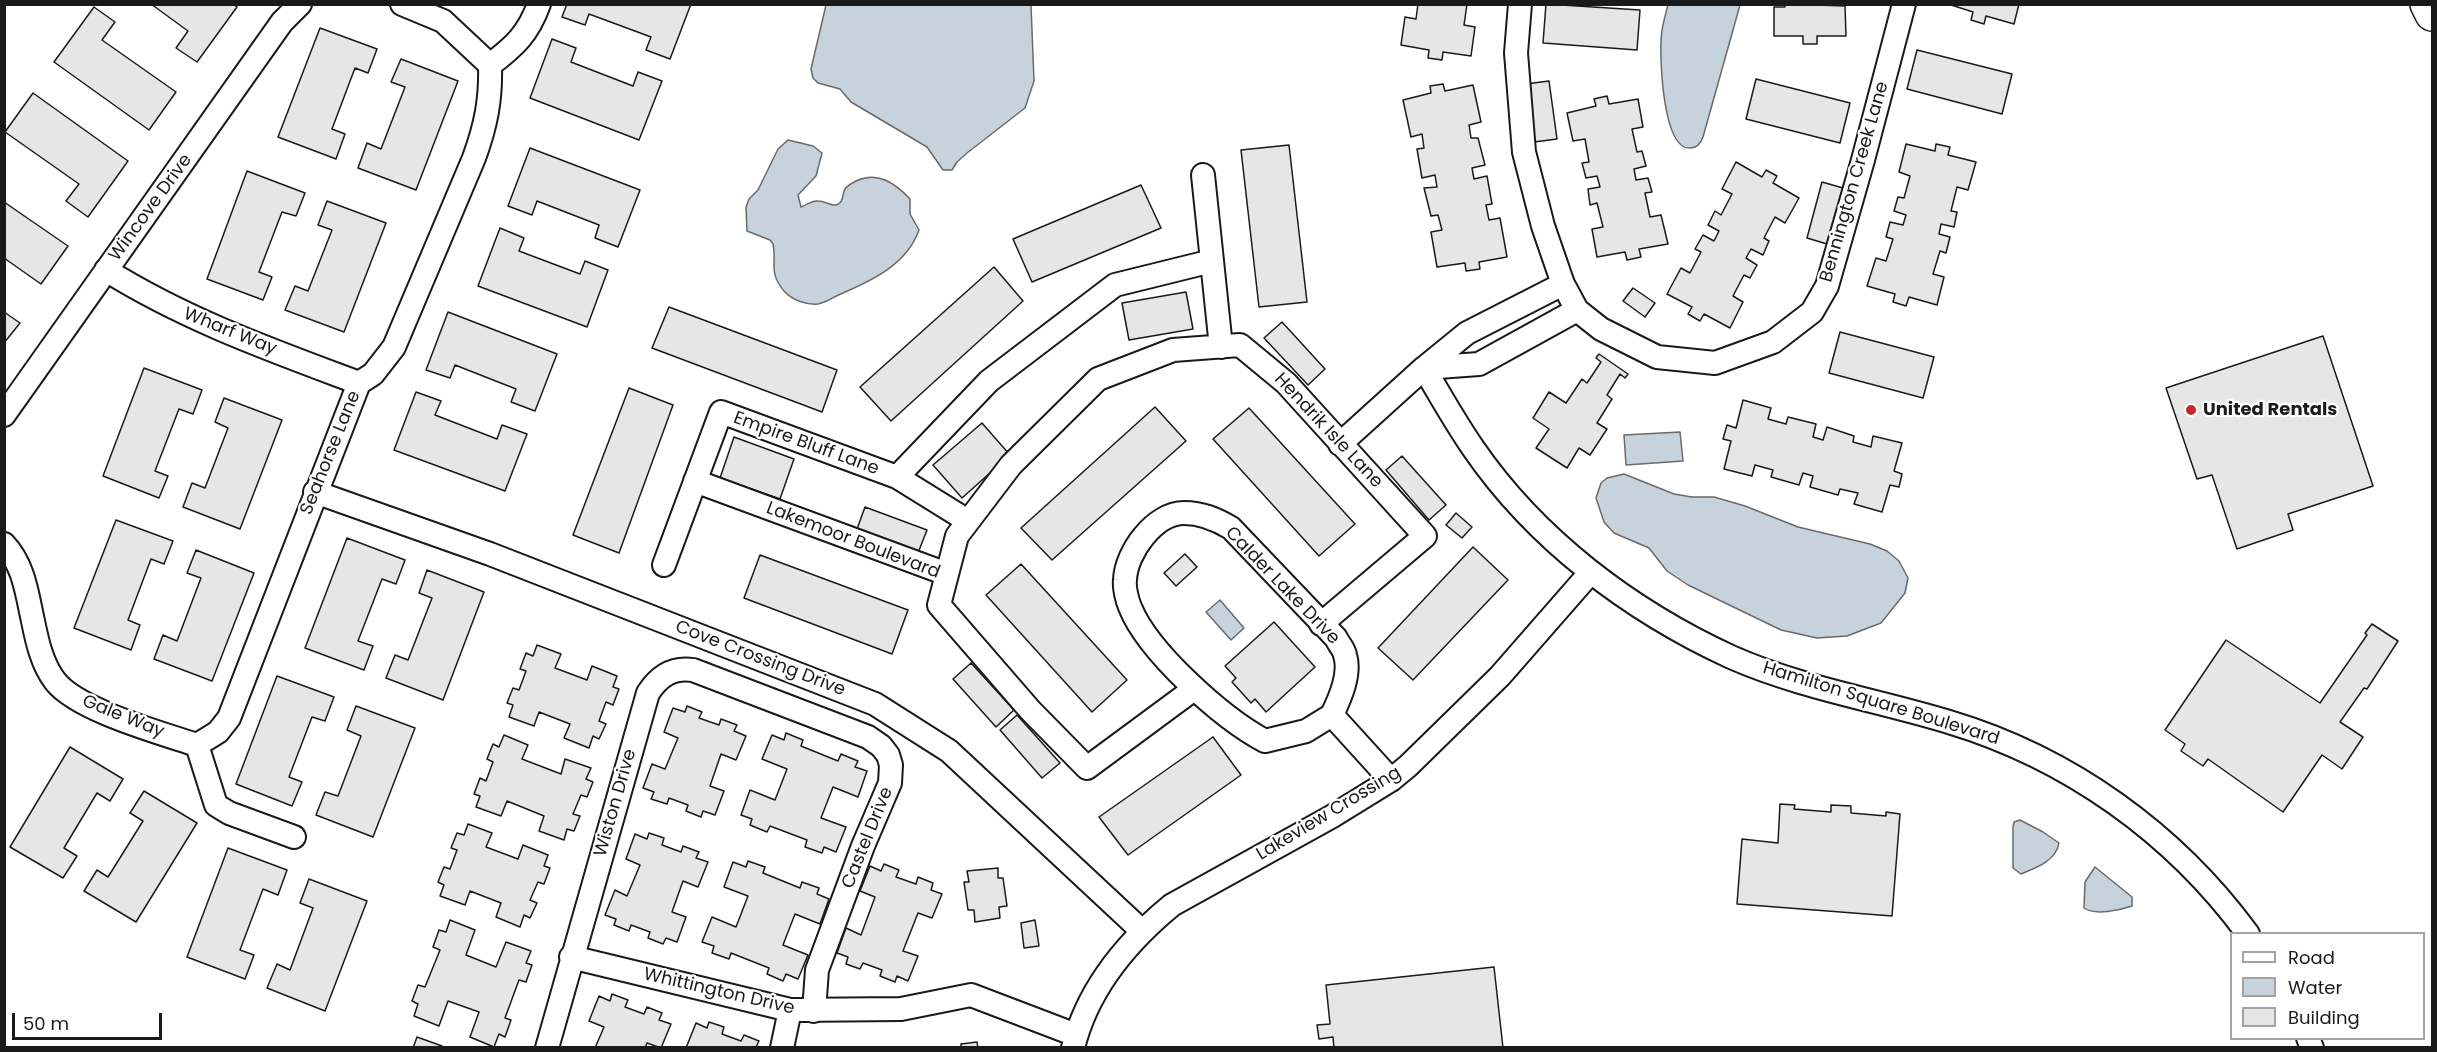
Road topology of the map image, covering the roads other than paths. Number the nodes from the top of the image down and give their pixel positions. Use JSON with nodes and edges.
{"nodes":[{"id":1,"x":300,"y":4,"type":"edge"},
{"id":2,"x":402,"y":4,"type":"edge"},
{"id":3,"x":539,"y":4,"type":"edge"},
{"id":4,"x":1520,"y":4,"type":"edge"},
{"id":5,"x":1904,"y":4,"type":"edge"},
{"id":6,"x":2427,"y":4,"type":"edge"},
{"id":7,"x":2433,"y":14,"type":"edge"},
{"id":8,"x":490,"y":64,"type":"junction"},
{"id":9,"x":1203,"y":176,"type":"dead end"},
{"id":10,"x":1212,"y":261,"type":"junction"},
{"id":11,"x":106,"y":270,"type":"junction"},
{"id":12,"x":1563,"y":284,"type":"junction"},
{"id":13,"x":1577,"y":310,"type":"junction"},
{"id":14,"x":1221,"y":347,"type":"junction"},
{"id":15,"x":1424,"y":368,"type":"junction"},
{"id":16,"x":359,"y":383,"type":"junction"},
{"id":17,"x":4,"y":415,"type":"edge"},
{"id":18,"x":1340,"y":444,"type":"junction"},
{"id":19,"x":897,"y":477,"type":"junction"},
{"id":20,"x":695,"y":481,"type":"junction"},
{"id":21,"x":315,"y":492,"type":"junction"},
{"id":22,"x":969,"y":521,"type":"junction"},
{"id":23,"x":4,"y":544,"type":"edge"},
{"id":24,"x":664,"y":565,"type":"dead end"},
{"id":25,"x":1590,"y":573,"type":"junction"},
{"id":26,"x":947,"y":574,"type":"junction"},
{"id":27,"x":1322,"y":624,"type":"junction"},
{"id":28,"x":1194,"y":689,"type":"junction"},
{"id":29,"x":773,"y":700,"type":"joint"},
{"id":30,"x":1332,"y":715,"type":"junction"},
{"id":31,"x":197,"y":745,"type":"junction"},
{"id":32,"x":1391,"y":780,"type":"junction"},
{"id":33,"x":294,"y":837,"type":"dead end"},
{"id":34,"x":1142,"y":931,"type":"junction"},
{"id":35,"x":2247,"y":932,"type":"edge"},
{"id":36,"x":571,"y":957,"type":"junction"},
{"id":37,"x":790,"y":1010,"type":"junction"},
{"id":38,"x":814,"y":1011,"type":"junction"},
{"id":39,"x":1075,"y":1041,"type":"edge"},
{"id":40,"x":547,"y":1047,"type":"edge"},
{"id":41,"x":782,"y":1047,"type":"edge"}],
"edges":[{"from":1,"to":11,"type":"street","name":"Wincove Drive"},
{"from":2,"to":8,"type":"street"},
{"from":3,"to":8,"type":"street"},
{"from":4,"to":12,"type":"street","name":"Bennington Creek Lane"},
{"from":5,"to":13,"type":"street","name":"Bennington Creek Lane"},
{"from":6,"to":7,"type":"highway"},
{"from":8,"to":16,"type":"street","name":"Seahorse Lane"},
{"from":9,"to":10,"type":"street"},
{"from":10,"to":14,"type":"street"},
{"from":10,"to":19,"type":"street"},
{"from":11,"to":16,"type":"street","name":"Wharf Way"},
{"from":11,"to":17,"type":"street","name":"Wincove Drive"},
{"from":12,"to":13,"type":"street","name":"Bennington Creek Lane"},
{"from":12,"to":15,"type":"street"},
{"from":13,"to":15,"type":"street"},
{"from":14,"to":18,"type":"street","name":"Hendrik Isle Lane"},
{"from":14,"to":22,"type":"street","name":"Hendrik Isle Lane"},
{"from":15,"to":18,"type":"street"},
{"from":15,"to":25,"type":"street","name":"Hamilton Square Boulevard"},
{"from":16,"to":21,"type":"street","name":"Seahorse Lane"},
{"from":18,"to":27,"type":"street","name":"Hendrik Isle Lane"},
{"from":19,"to":20,"type":"street","name":"Empire Bluff Lane"},
{"from":19,"to":22,"type":"street","name":"Empire Bluff Lane"},
{"from":20,"to":24,"type":"street","name":"Empire Bluff Lane"},
{"from":20,"to":26,"type":"street","name":"Lakemoor Boulevard"},
{"from":21,"to":31,"type":"street","name":"Seahorse Lane"},
{"from":21,"to":34,"type":"street","name":"Cove Crossing Drive"},
{"from":22,"to":26,"type":"street","name":"Hendrik Isle Lane"},
{"from":23,"to":31,"type":"street","name":"Gale Way"},
{"from":25,"to":32,"type":"street","name":"Lakeview Crossing"},
{"from":25,"to":35,"type":"street","name":"Hamilton Square Boulevard"},
{"from":26,"to":28,"type":"street","name":"Lakemoor Boulevard"},
{"from":27,"to":28,"type":"street","name":"Calder Lake Drive"},
{"from":27,"to":30,"type":"street","name":"Calder Lake Drive"},
{"from":28,"to":30,"type":"street","name":"Calder Lake Drive"},
{"from":29,"to":36,"type":"street","name":"Wiston Drive"},
{"from":29,"to":38,"type":"street","name":"Castel Drive"},
{"from":30,"to":32,"type":"street"},
{"from":31,"to":33,"type":"street"},
{"from":32,"to":34,"type":"street","name":"Lakeview Crossing"},
{"from":34,"to":39,"type":"street","name":"Lakeview Crossing"},
{"from":36,"to":37,"type":"street","name":"Whittington Drive"},
{"from":36,"to":40,"type":"street","name":"Wiston Drive"},
{"from":37,"to":38,"type":"street","name":"Whittington Drive"},
{"from":37,"to":41,"type":"street"},
{"from":38,"to":39,"type":"street","name":"Whittington Drive"}]}
